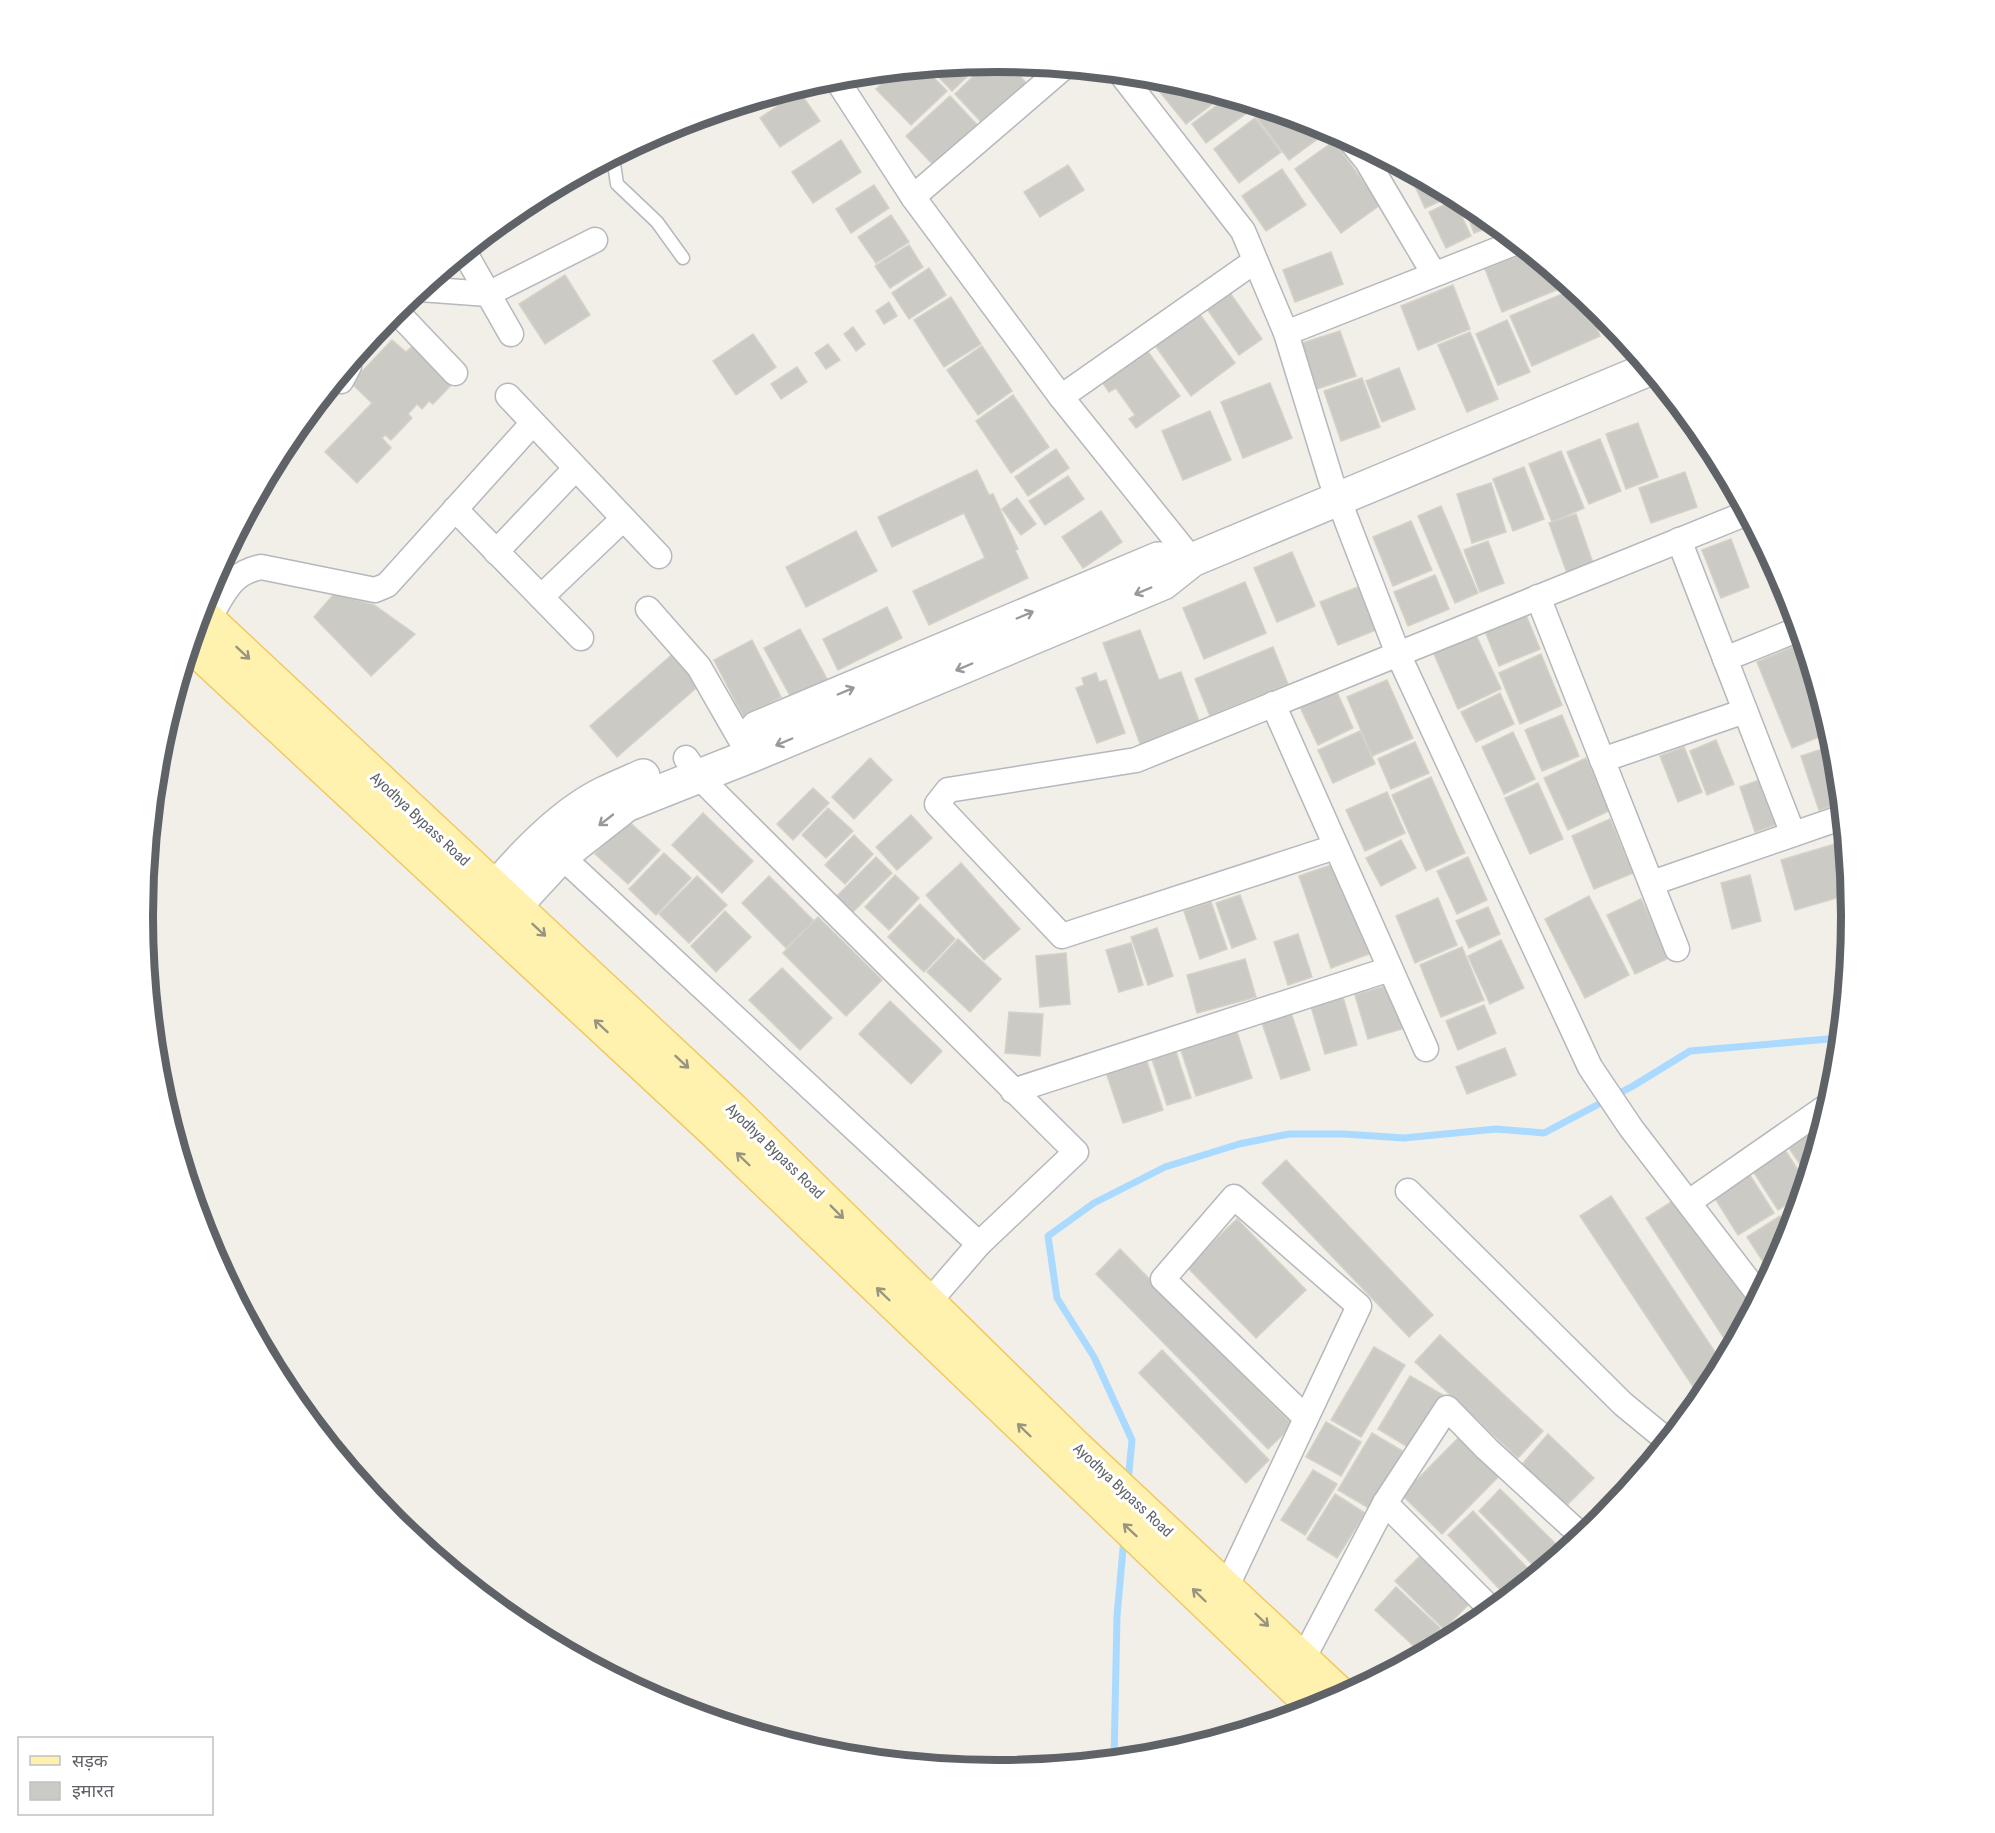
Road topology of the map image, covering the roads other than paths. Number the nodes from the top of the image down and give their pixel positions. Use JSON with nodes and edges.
{"nodes":[{"id":1,"x":1056,"y":74,"type":"edge"},
{"id":2,"x":1127,"y":82,"type":"edge"},
{"id":3,"x":841,"y":87,"type":"edge"},
{"id":4,"x":1374,"y":160,"type":"edge"},
{"id":5,"x":614,"y":164,"type":"edge"},
{"id":6,"x":914,"y":197,"type":"junction"},
{"id":7,"x":595,"y":240,"type":"dead end"},
{"id":8,"x":1509,"y":245,"type":"edge"},
{"id":9,"x":683,"y":258,"type":"dead end"},
{"id":10,"x":468,"y":259,"type":"edge"},
{"id":11,"x":1255,"y":261,"type":"junction"},
{"id":12,"x":1434,"y":274,"type":"junction"},
{"id":13,"x":432,"y":290,"type":"edge"},
{"id":14,"x":488,"y":294,"type":"junction"},
{"id":15,"x":402,"y":317,"type":"edge"},
{"id":16,"x":1286,"y":333,"type":"junction"},
{"id":17,"x":511,"y":334,"type":"dead end"},
{"id":18,"x":1642,"y":372,"type":"edge"},
{"id":19,"x":455,"y":373,"type":"dead end"},
{"id":20,"x":508,"y":396,"type":"dead end"},
{"id":21,"x":1061,"y":397,"type":"junction"},
{"id":22,"x":532,"y":424,"type":"junction"},
{"id":23,"x":575,"y":469,"type":"junction"},
{"id":24,"x":1339,"y":500,"type":"junction"},
{"id":25,"x":455,"y":509,"type":"junction"},
{"id":26,"x":1740,"y":516,"type":"edge"},
{"id":27,"x":623,"y":519,"type":"junction"},
{"id":28,"x":1679,"y":540,"type":"junction"},
{"id":29,"x":496,"y":552,"type":"junction"},
{"id":30,"x":659,"y":556,"type":"dead end"},
{"id":31,"x":1192,"y":560,"type":"junction"},
{"id":32,"x":541,"y":597,"type":"junction"},
{"id":33,"x":1538,"y":597,"type":"junction"},
{"id":34,"x":648,"y":609,"type":"dead end"},
{"id":35,"x":210,"y":611,"type":"edge"},
{"id":36,"x":204,"y":630,"type":"edge"},
{"id":37,"x":1792,"y":632,"type":"edge"},
{"id":38,"x":581,"y":638,"type":"dead end"},
{"id":39,"x":1398,"y":654,"type":"junction"},
{"id":40,"x":1725,"y":659,"type":"junction"},
{"id":41,"x":1273,"y":704,"type":"junction"},
{"id":42,"x":1745,"y":711,"type":"junction"},
{"id":43,"x":744,"y":746,"type":"junction"},
{"id":44,"x":1602,"y":760,"type":"junction"},
{"id":45,"x":693,"y":767,"type":"junction"},
{"id":46,"x":1836,"y":819,"type":"edge"},
{"id":47,"x":1793,"y":834,"type":"junction"},
{"id":48,"x":554,"y":845,"type":"junction"},
{"id":49,"x":1335,"y":847,"type":"junction"},
{"id":50,"x":1652,"y":883,"type":"junction"},
{"id":51,"x":496,"y":909,"type":"junction"},
{"id":52,"x":1677,"y":949,"type":"dead end"},
{"id":53,"x":1390,"y":969,"type":"junction"},
{"id":54,"x":1426,"y":1049,"type":"dead end"},
{"id":55,"x":1013,"y":1091,"type":"junction"},
{"id":56,"x":1819,"y":1112,"type":"edge"},
{"id":57,"x":1408,"y":1191,"type":"dead end"},
{"id":58,"x":1689,"y":1202,"type":"junction"},
{"id":59,"x":979,"y":1244,"type":"junction"},
{"id":60,"x":1755,"y":1290,"type":"edge"},
{"id":61,"x":929,"y":1302,"type":"junction"},
{"id":62,"x":1306,"y":1418,"type":"junction"},
{"id":63,"x":1662,"y":1436,"type":"edge"},
{"id":64,"x":1072,"y":1459,"type":"junction"},
{"id":65,"x":1386,"y":1503,"type":"junction"},
{"id":66,"x":1576,"y":1531,"type":"edge"},
{"id":67,"x":1181,"y":1561,"type":"junction"},
{"id":68,"x":1227,"y":1586,"type":"junction"},
{"id":69,"x":1487,"y":1605,"type":"edge"},
{"id":70,"x":1303,"y":1659,"type":"junction"},
{"id":71,"x":1336,"y":1690,"type":"edge"},
{"id":72,"x":1309,"y":1701,"type":"edge"}],
"edges":[{"from":1,"to":6,"type":"street"},
{"from":2,"to":11,"type":"street"},
{"from":3,"to":6,"type":"street"},
{"from":4,"to":12,"type":"street"},
{"from":5,"to":9,"type":"lane"},
{"from":6,"to":21,"type":"street"},
{"from":7,"to":14,"type":"street"},
{"from":8,"to":12,"type":"street"},
{"from":10,"to":14,"type":"street"},
{"from":11,"to":16,"type":"street"},
{"from":11,"to":21,"type":"street"},
{"from":12,"to":16,"type":"street"},
{"from":13,"to":14,"type":"street"},
{"from":14,"to":17,"type":"street"},
{"from":15,"to":19,"type":"street"},
{"from":16,"to":24,"type":"street"},
{"from":18,"to":24,"type":"street"},
{"from":20,"to":22,"type":"street"},
{"from":21,"to":31,"type":"street"},
{"from":22,"to":23,"type":"street"},
{"from":22,"to":25,"type":"street"},
{"from":23,"to":27,"type":"street"},
{"from":23,"to":29,"type":"street"},
{"from":24,"to":31,"type":"street"},
{"from":24,"to":39,"type":"street"},
{"from":25,"to":29,"type":"street"},
{"from":25,"to":35,"type":"street"},
{"from":26,"to":28,"type":"street"},
{"from":27,"to":30,"type":"street"},
{"from":27,"to":32,"type":"street"},
{"from":28,"to":33,"type":"street"},
{"from":28,"to":40,"type":"street"},
{"from":29,"to":32,"type":"street"},
{"from":31,"to":43,"type":"street"},
{"from":32,"to":38,"type":"street"},
{"from":33,"to":39,"type":"street"},
{"from":33,"to":44,"type":"street"},
{"from":34,"to":43,"type":"street"},
{"from":36,"to":51,"type":"main road","name":"Ayodhya Bypass Road"},
{"from":37,"to":40,"type":"street"},
{"from":39,"to":41,"type":"street"},
{"from":39,"to":58,"type":"street"},
{"from":40,"to":42,"type":"street"},
{"from":41,"to":49,"type":"street"},
{"from":41,"to":49,"type":"street"},
{"from":42,"to":44,"type":"street"},
{"from":42,"to":47,"type":"street"},
{"from":43,"to":45,"type":"street"},
{"from":44,"to":50,"type":"street"},
{"from":45,"to":48,"type":"street"},
{"from":45,"to":55,"type":"street"},
{"from":46,"to":47,"type":"street"},
{"from":47,"to":50,"type":"street"},
{"from":48,"to":51,"type":"street"},
{"from":48,"to":59,"type":"street"},
{"from":49,"to":53,"type":"street"},
{"from":50,"to":52,"type":"street"},
{"from":51,"to":61,"type":"main road","name":"Ayodhya Bypass Road","one_way":true},
{"from":64,"to":51,"type":"main road","name":"Ayodhya Bypass Road","one_way":true},
{"from":53,"to":54,"type":"street"},
{"from":53,"to":55,"type":"street"},
{"from":55,"to":59,"type":"street"},
{"from":56,"to":58,"type":"street"},
{"from":57,"to":63,"type":"street"},
{"from":58,"to":60,"type":"street"},
{"from":59,"to":61,"type":"street"},
{"from":61,"to":64,"type":"main road","name":"Ayodhya Bypass Road"},
{"from":62,"to":62,"type":"street"},
{"from":62,"to":68,"type":"street"},
{"from":64,"to":67,"type":"main road","name":"Ayodhya Bypass Road"},
{"from":65,"to":66,"type":"street"},
{"from":65,"to":69,"type":"street"},
{"from":65,"to":70,"type":"street"},
{"from":67,"to":68,"type":"main road","name":"Ayodhya Bypass Road"},
{"from":72,"to":67,"type":"main road","name":"Ayodhya Bypass Road","one_way":true},
{"from":68,"to":70,"type":"main road","name":"Ayodhya Bypass Road","one_way":true},
{"from":70,"to":71,"type":"main road","name":"Ayodhya Bypass Road"}]}
